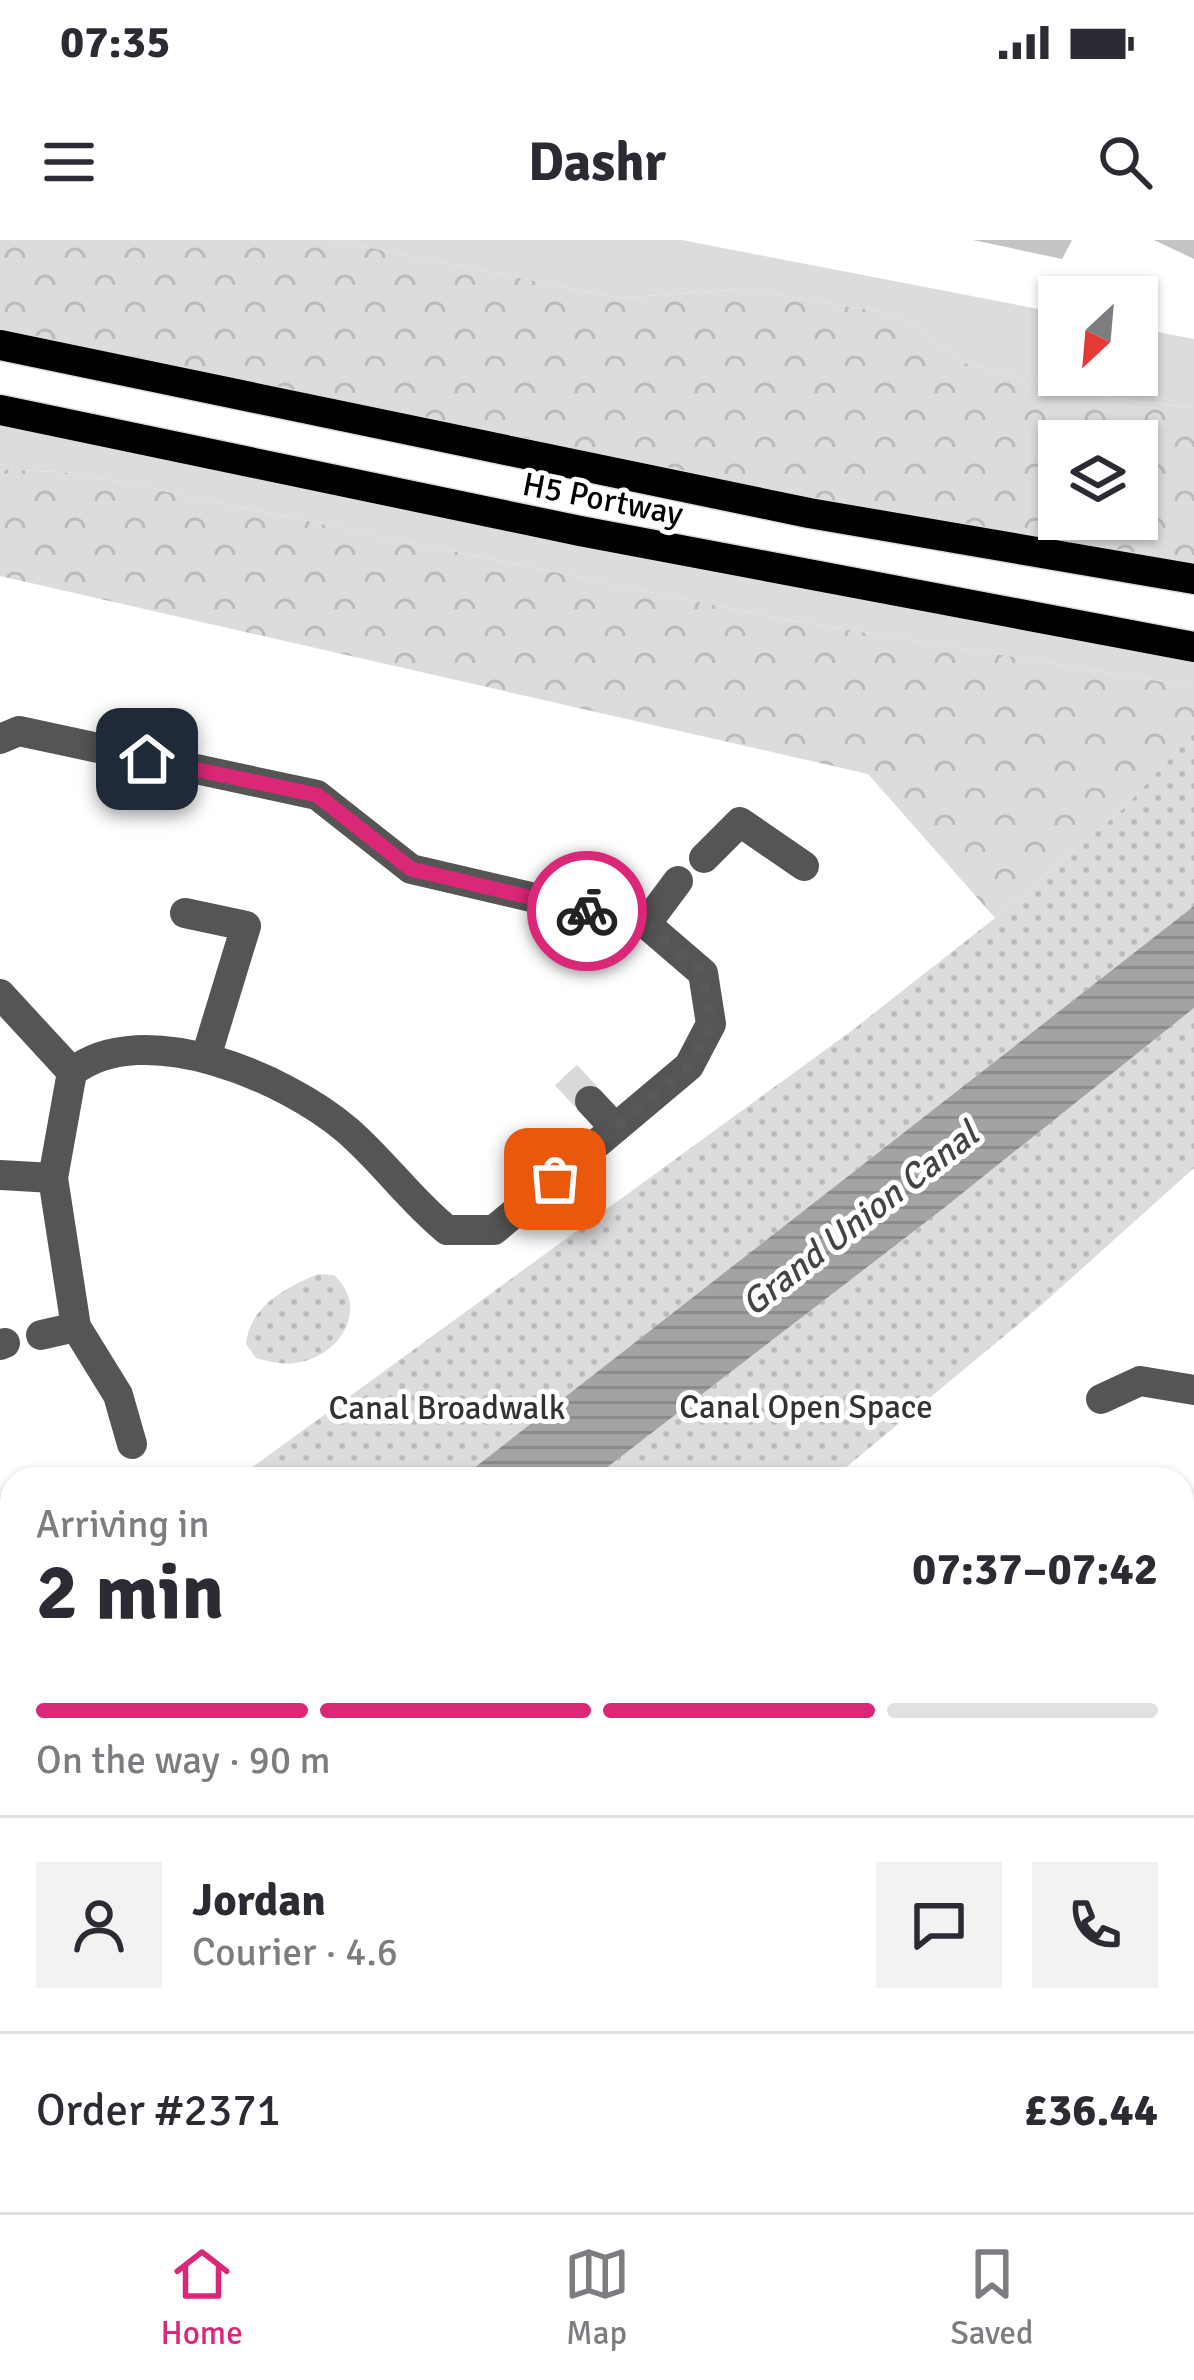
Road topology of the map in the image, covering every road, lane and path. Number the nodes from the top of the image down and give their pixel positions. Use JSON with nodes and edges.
{"nodes":[{"id":1,"x":0,"y":345,"type":"edge"},
{"id":2,"x":0,"y":410,"type":"edge"},
{"id":3,"x":1194,"y":579,"type":"edge"},
{"id":4,"x":1194,"y":647,"type":"edge"},
{"id":5,"x":0,"y":739,"type":"edge"},
{"id":6,"x":704,"y":858,"type":"dead end"},
{"id":7,"x":804,"y":866,"type":"dead end"},
{"id":8,"x":678,"y":881,"type":"dead end"},
{"id":9,"x":185,"y":913,"type":"dead end"},
{"id":10,"x":646,"y":924,"type":"junction"},
{"id":11,"x":0,"y":994,"type":"edge"},
{"id":12,"x":206,"y":1057,"type":"junction"},
{"id":13,"x":72,"y":1072,"type":"junction"},
{"id":14,"x":590,"y":1101,"type":"tunnel mouth"},
{"id":15,"x":615,"y":1128,"type":"junction"},
{"id":16,"x":0,"y":1174,"type":"edge"},
{"id":17,"x":52,"y":1178,"type":"junction"},
{"id":18,"x":76,"y":1327,"type":"junction"},
{"id":19,"x":41,"y":1335,"type":"dead end"},
{"id":20,"x":1194,"y":1390,"type":"edge"},
{"id":21,"x":1101,"y":1399,"type":"dead end"},
{"id":22,"x":132,"y":1444,"type":"dead end"}],
"edges":[{"from":1,"to":3,"type":"main road","name":"H5 Portway"},
{"from":2,"to":4,"type":"main road","name":"H5 Portway"},
{"from":5,"to":10,"type":"street"},
{"from":6,"to":7,"type":"street"},
{"from":8,"to":10,"type":"street"},
{"from":9,"to":12,"type":"street"},
{"from":10,"to":15,"type":"street"},
{"from":11,"to":13,"type":"street"},
{"from":12,"to":13,"type":"street"},
{"from":12,"to":15,"type":"street"},
{"from":13,"to":17,"type":"street"},
{"from":14,"to":15,"type":"street"},
{"from":16,"to":17,"type":"street"},
{"from":17,"to":18,"type":"street"},
{"from":18,"to":19,"type":"street"},
{"from":18,"to":22,"type":"street"},
{"from":20,"to":21,"type":"street"}]}
